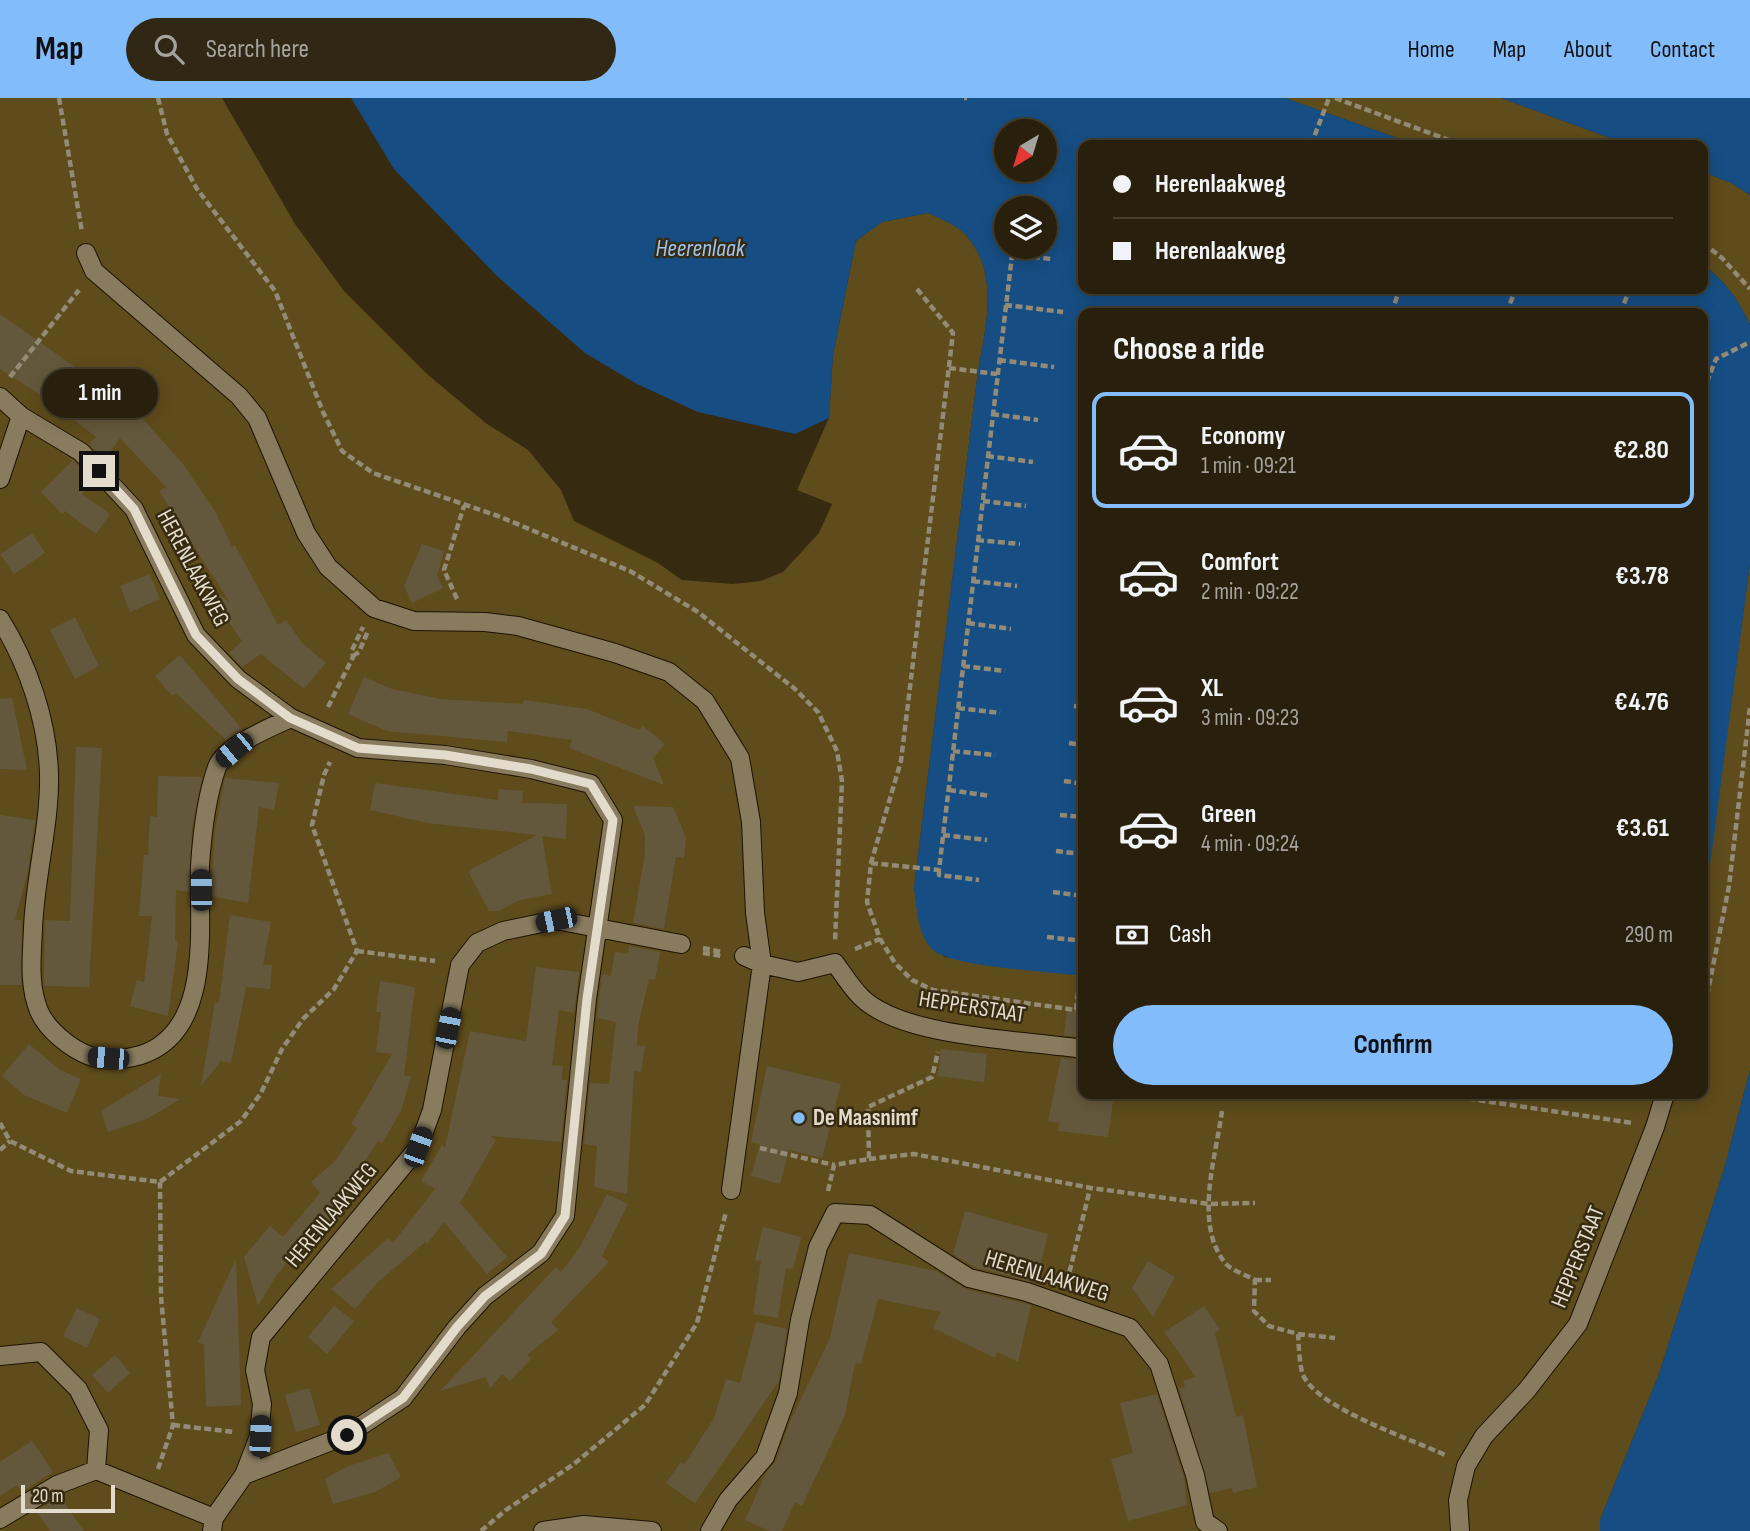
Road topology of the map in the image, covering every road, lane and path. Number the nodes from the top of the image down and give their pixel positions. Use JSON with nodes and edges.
{"nodes":[{"id":1,"x":59,"y":98,"type":"edge"},
{"id":2,"x":158,"y":98,"type":"edge"},
{"id":3,"x":1329,"y":98,"type":"edge"},
{"id":4,"x":1335,"y":98,"type":"edge"},
{"id":5,"x":1313,"y":140,"type":"edge"},
{"id":6,"x":1445,"y":140,"type":"edge"},
{"id":7,"x":1708,"y":247,"type":"edge"},
{"id":8,"x":86,"y":253,"type":"joint"},
{"id":9,"x":1011,"y":259,"type":"edge"},
{"id":10,"x":1044,"y":259,"type":"edge"},
{"id":11,"x":1051,"y":260,"type":"dead end"},
{"id":12,"x":94,"y":271,"type":"junction"},
{"id":13,"x":917,"y":289,"type":"dead end"},
{"id":14,"x":1750,"y":289,"type":"edge"},
{"id":15,"x":1005,"y":306,"type":"junction"},
{"id":16,"x":1063,"y":312,"type":"dead end"},
{"id":17,"x":1750,"y":342,"type":"edge"},
{"id":18,"x":999,"y":360,"type":"junction"},
{"id":19,"x":1054,"y":366,"type":"dead end"},
{"id":20,"x":949,"y":368,"type":"junction"},
{"id":21,"x":997,"y":374,"type":"junction"},
{"id":22,"x":1708,"y":379,"type":"edge"},
{"id":23,"x":8,"y":380,"type":"dead end"},
{"id":24,"x":0,"y":397,"type":"edge"},
{"id":25,"x":992,"y":414,"type":"junction"},
{"id":26,"x":21,"y":416,"type":"junction"},
{"id":27,"x":1038,"y":420,"type":"dead end"},
{"id":28,"x":987,"y":456,"type":"junction"},
{"id":29,"x":1033,"y":462,"type":"dead end"},
{"id":30,"x":0,"y":479,"type":"edge"},
{"id":31,"x":983,"y":501,"type":"junction"},
{"id":32,"x":464,"y":506,"type":"junction"},
{"id":33,"x":1026,"y":506,"type":"dead end"},
{"id":34,"x":978,"y":540,"type":"junction"},
{"id":35,"x":1020,"y":544,"type":"dead end"},
{"id":36,"x":973,"y":581,"type":"junction"},
{"id":37,"x":1017,"y":586,"type":"dead end"},
{"id":38,"x":0,"y":619,"type":"edge"},
{"id":39,"x":968,"y":623,"type":"junction"},
{"id":40,"x":463,"y":624,"type":"junction"},
{"id":41,"x":1012,"y":629,"type":"dead end"},
{"id":42,"x":352,"y":650,"type":"dead end"},
{"id":43,"x":963,"y":666,"type":"junction"},
{"id":44,"x":1005,"y":671,"type":"dead end"},
{"id":45,"x":1074,"y":706,"type":"dead end"},
{"id":46,"x":1078,"y":706,"type":"edge"},
{"id":47,"x":1750,"y":707,"type":"edge"},
{"id":48,"x":958,"y":708,"type":"junction"},
{"id":49,"x":1000,"y":713,"type":"dead end"},
{"id":50,"x":290,"y":718,"type":"junction"},
{"id":51,"x":316,"y":730,"type":"junction"},
{"id":52,"x":341,"y":743,"type":"junction"},
{"id":53,"x":1069,"y":743,"type":"dead end"},
{"id":54,"x":1078,"y":744,"type":"edge"},
{"id":55,"x":953,"y":751,"type":"junction"},
{"id":56,"x":995,"y":755,"type":"dead end"},
{"id":57,"x":1063,"y":781,"type":"dead end"},
{"id":58,"x":1078,"y":783,"type":"edge"},
{"id":59,"x":949,"y":790,"type":"junction"},
{"id":60,"x":990,"y":796,"type":"dead end"},
{"id":61,"x":1060,"y":815,"type":"dead end"},
{"id":62,"x":1078,"y":817,"type":"edge"},
{"id":63,"x":943,"y":835,"type":"junction"},
{"id":64,"x":986,"y":840,"type":"dead end"},
{"id":65,"x":1056,"y":851,"type":"dead end"},
{"id":66,"x":1078,"y":853,"type":"edge"},
{"id":67,"x":871,"y":863,"type":"junction"},
{"id":68,"x":939,"y":870,"type":"junction"},
{"id":69,"x":979,"y":880,"type":"dead end"},
{"id":70,"x":1053,"y":892,"type":"dead end"},
{"id":71,"x":1078,"y":895,"type":"edge"},
{"id":72,"x":597,"y":928,"type":"junction"},
{"id":73,"x":1047,"y":937,"type":"dead end"},
{"id":74,"x":1078,"y":942,"type":"edge"},
{"id":75,"x":679,"y":944,"type":"joint"},
{"id":76,"x":356,"y":951,"type":"junction"},
{"id":77,"x":744,"y":956,"type":"joint"},
{"id":78,"x":835,"y":963,"type":"junction"},
{"id":79,"x":762,"y":964,"type":"junction"},
{"id":80,"x":460,"y":965,"type":"junction"},
{"id":81,"x":1078,"y":991,"type":"edge"},
{"id":82,"x":1708,"y":991,"type":"edge"},
{"id":83,"x":1076,"y":1010,"type":"joint"},
{"id":84,"x":943,"y":1030,"type":"junction"},
{"id":85,"x":1078,"y":1048,"type":"edge"},
{"id":86,"x":1470,"y":1099,"type":"edge"},
{"id":87,"x":1663,"y":1099,"type":"edge"},
{"id":88,"x":1222,"y":1111,"type":"dead end"},
{"id":89,"x":0,"y":1123,"type":"edge"},
{"id":90,"x":1655,"y":1127,"type":"junction"},
{"id":91,"x":10,"y":1142,"type":"junction"},
{"id":92,"x":740,"y":1144,"type":"junction"},
{"id":93,"x":0,"y":1150,"type":"edge"},
{"id":94,"x":869,"y":1159,"type":"junction"},
{"id":95,"x":834,"y":1165,"type":"junction"},
{"id":96,"x":160,"y":1182,"type":"junction"},
{"id":97,"x":1091,"y":1188,"type":"junction"},
{"id":98,"x":731,"y":1190,"type":"joint"},
{"id":99,"x":827,"y":1196,"type":"dead end"},
{"id":100,"x":1255,"y":1203,"type":"dead end"},
{"id":101,"x":1210,"y":1204,"type":"junction"},
{"id":102,"x":1255,"y":1280,"type":"junction"},
{"id":103,"x":1271,"y":1280,"type":"dead end"},
{"id":104,"x":1062,"y":1303,"type":"junction"},
{"id":105,"x":1298,"y":1334,"type":"junction"},
{"id":106,"x":1335,"y":1338,"type":"dead end"},
{"id":107,"x":0,"y":1356,"type":"edge"},
{"id":108,"x":173,"y":1425,"type":"junction"},
{"id":109,"x":260,"y":1436,"type":"junction"},
{"id":110,"x":1466,"y":1466,"type":"junction"},
{"id":111,"x":96,"y":1470,"type":"junction"},
{"id":112,"x":244,"y":1475,"type":"junction"},
{"id":113,"x":150,"y":1492,"type":"junction"},
{"id":114,"x":0,"y":1519,"type":"edge"},
{"id":115,"x":213,"y":1525,"type":"edge"},
{"id":116,"x":583,"y":1528,"type":"edge"},
{"id":117,"x":1207,"y":1528,"type":"edge"},
{"id":118,"x":481,"y":1531,"type":"edge"},
{"id":119,"x":542,"y":1531,"type":"edge"},
{"id":120,"x":652,"y":1531,"type":"edge"},
{"id":121,"x":710,"y":1531,"type":"edge"},
{"id":122,"x":1460,"y":1531,"type":"edge"}],
"edges":[{"from":1,"to":8,"type":"path"},
{"from":2,"to":32,"type":"path"},
{"from":3,"to":5,"type":"path"},
{"from":4,"to":6,"type":"path"},
{"from":7,"to":14,"type":"path"},
{"from":8,"to":12,"type":"lane"},
{"from":9,"to":15,"type":"path"},
{"from":10,"to":11,"type":"path"},
{"from":12,"to":23,"type":"path"},
{"from":12,"to":40,"type":"lane"},
{"from":13,"to":20,"type":"path"},
{"from":15,"to":16,"type":"path"},
{"from":15,"to":18,"type":"path"},
{"from":17,"to":22,"type":"path"},
{"from":18,"to":19,"type":"path"},
{"from":18,"to":21,"type":"path"},
{"from":20,"to":21,"type":"path"},
{"from":20,"to":67,"type":"path"},
{"from":21,"to":25,"type":"path"},
{"from":24,"to":26,"type":"lane","name":"HERENLAAKWEG"},
{"from":25,"to":27,"type":"path"},
{"from":25,"to":28,"type":"path"},
{"from":26,"to":30,"type":"lane"},
{"from":26,"to":50,"type":"lane","name":"HERENLAAKWEG"},
{"from":28,"to":29,"type":"path"},
{"from":28,"to":31,"type":"path"},
{"from":31,"to":33,"type":"path"},
{"from":31,"to":34,"type":"path"},
{"from":32,"to":40,"type":"path"},
{"from":32,"to":78,"type":"path"},
{"from":34,"to":35,"type":"path"},
{"from":34,"to":36,"type":"path"},
{"from":36,"to":37,"type":"path"},
{"from":36,"to":39,"type":"path"},
{"from":38,"to":50,"type":"lane"},
{"from":39,"to":41,"type":"path"},
{"from":39,"to":43,"type":"path"},
{"from":40,"to":79,"type":"lane"},
{"from":42,"to":51,"type":"path"},
{"from":43,"to":44,"type":"path"},
{"from":43,"to":48,"type":"path"},
{"from":45,"to":46,"type":"path"},
{"from":47,"to":82,"type":"path"},
{"from":48,"to":49,"type":"path"},
{"from":48,"to":55,"type":"path"},
{"from":50,"to":51,"type":"lane","name":"HERENLAAKWEG"},
{"from":51,"to":52,"type":"lane","name":"HERENLAAKWEG"},
{"from":52,"to":72,"type":"lane","name":"HERENLAAKWEG"},
{"from":52,"to":76,"type":"path"},
{"from":53,"to":54,"type":"path"},
{"from":55,"to":56,"type":"path"},
{"from":55,"to":59,"type":"path"},
{"from":57,"to":58,"type":"path"},
{"from":59,"to":60,"type":"path"},
{"from":59,"to":63,"type":"path"},
{"from":61,"to":62,"type":"path"},
{"from":63,"to":64,"type":"path"},
{"from":63,"to":68,"type":"path"},
{"from":65,"to":66,"type":"path"},
{"from":67,"to":68,"type":"path"},
{"from":67,"to":83,"type":"path"},
{"from":68,"to":69,"type":"path"},
{"from":70,"to":71,"type":"path"},
{"from":72,"to":75,"type":"lane"},
{"from":72,"to":80,"type":"lane"},
{"from":72,"to":112,"type":"lane","name":"HERENLAAKWEG"},
{"from":73,"to":74,"type":"path"},
{"from":75,"to":77,"type":"path"},
{"from":76,"to":80,"type":"path"},
{"from":76,"to":96,"type":"path"},
{"from":77,"to":79,"type":"lane"},
{"from":78,"to":79,"type":"lane"},
{"from":78,"to":84,"type":"lane","name":"HEPPERSTAAT"},
{"from":79,"to":92,"type":"lane"},
{"from":80,"to":109,"type":"lane","name":"HERENLAAKWEG"},
{"from":81,"to":83,"type":"path"},
{"from":84,"to":85,"type":"lane","name":"HEPPERSTAAT"},
{"from":84,"to":94,"type":"path"},
{"from":86,"to":90,"type":"path"},
{"from":87,"to":90,"type":"lane","name":"HEPPERSTAAT"},
{"from":88,"to":101,"type":"path"},
{"from":89,"to":91,"type":"path"},
{"from":90,"to":110,"type":"lane","name":"HEPPERSTAAT"},
{"from":91,"to":93,"type":"path"},
{"from":91,"to":96,"type":"path"},
{"from":92,"to":95,"type":"path"},
{"from":92,"to":98,"type":"lane"},
{"from":94,"to":95,"type":"path"},
{"from":94,"to":97,"type":"path"},
{"from":95,"to":99,"type":"path"},
{"from":96,"to":108,"type":"path"},
{"from":97,"to":101,"type":"path"},
{"from":97,"to":104,"type":"path"},
{"from":98,"to":118,"type":"path"},
{"from":100,"to":101,"type":"path"},
{"from":101,"to":102,"type":"path"},
{"from":102,"to":103,"type":"path"},
{"from":102,"to":105,"type":"path"},
{"from":104,"to":117,"type":"lane","name":"HERENLAAKWEG"},
{"from":104,"to":121,"type":"lane","name":"HERENLAAKWEG"},
{"from":105,"to":106,"type":"path"},
{"from":105,"to":110,"type":"path"},
{"from":107,"to":111,"type":"lane"},
{"from":108,"to":109,"type":"path"},
{"from":108,"to":113,"type":"path"},
{"from":109,"to":112,"type":"lane","name":"HERENLAAKWEG"},
{"from":110,"to":122,"type":"lane","name":"HEPPERSTAAT"},
{"from":111,"to":113,"type":"lane"},
{"from":111,"to":114,"type":"lane"},
{"from":112,"to":115,"type":"lane","name":"HERENLAAKWEG"},
{"from":113,"to":115,"type":"lane"},
{"from":116,"to":119,"type":"lane"},
{"from":116,"to":120,"type":"lane"}]}
